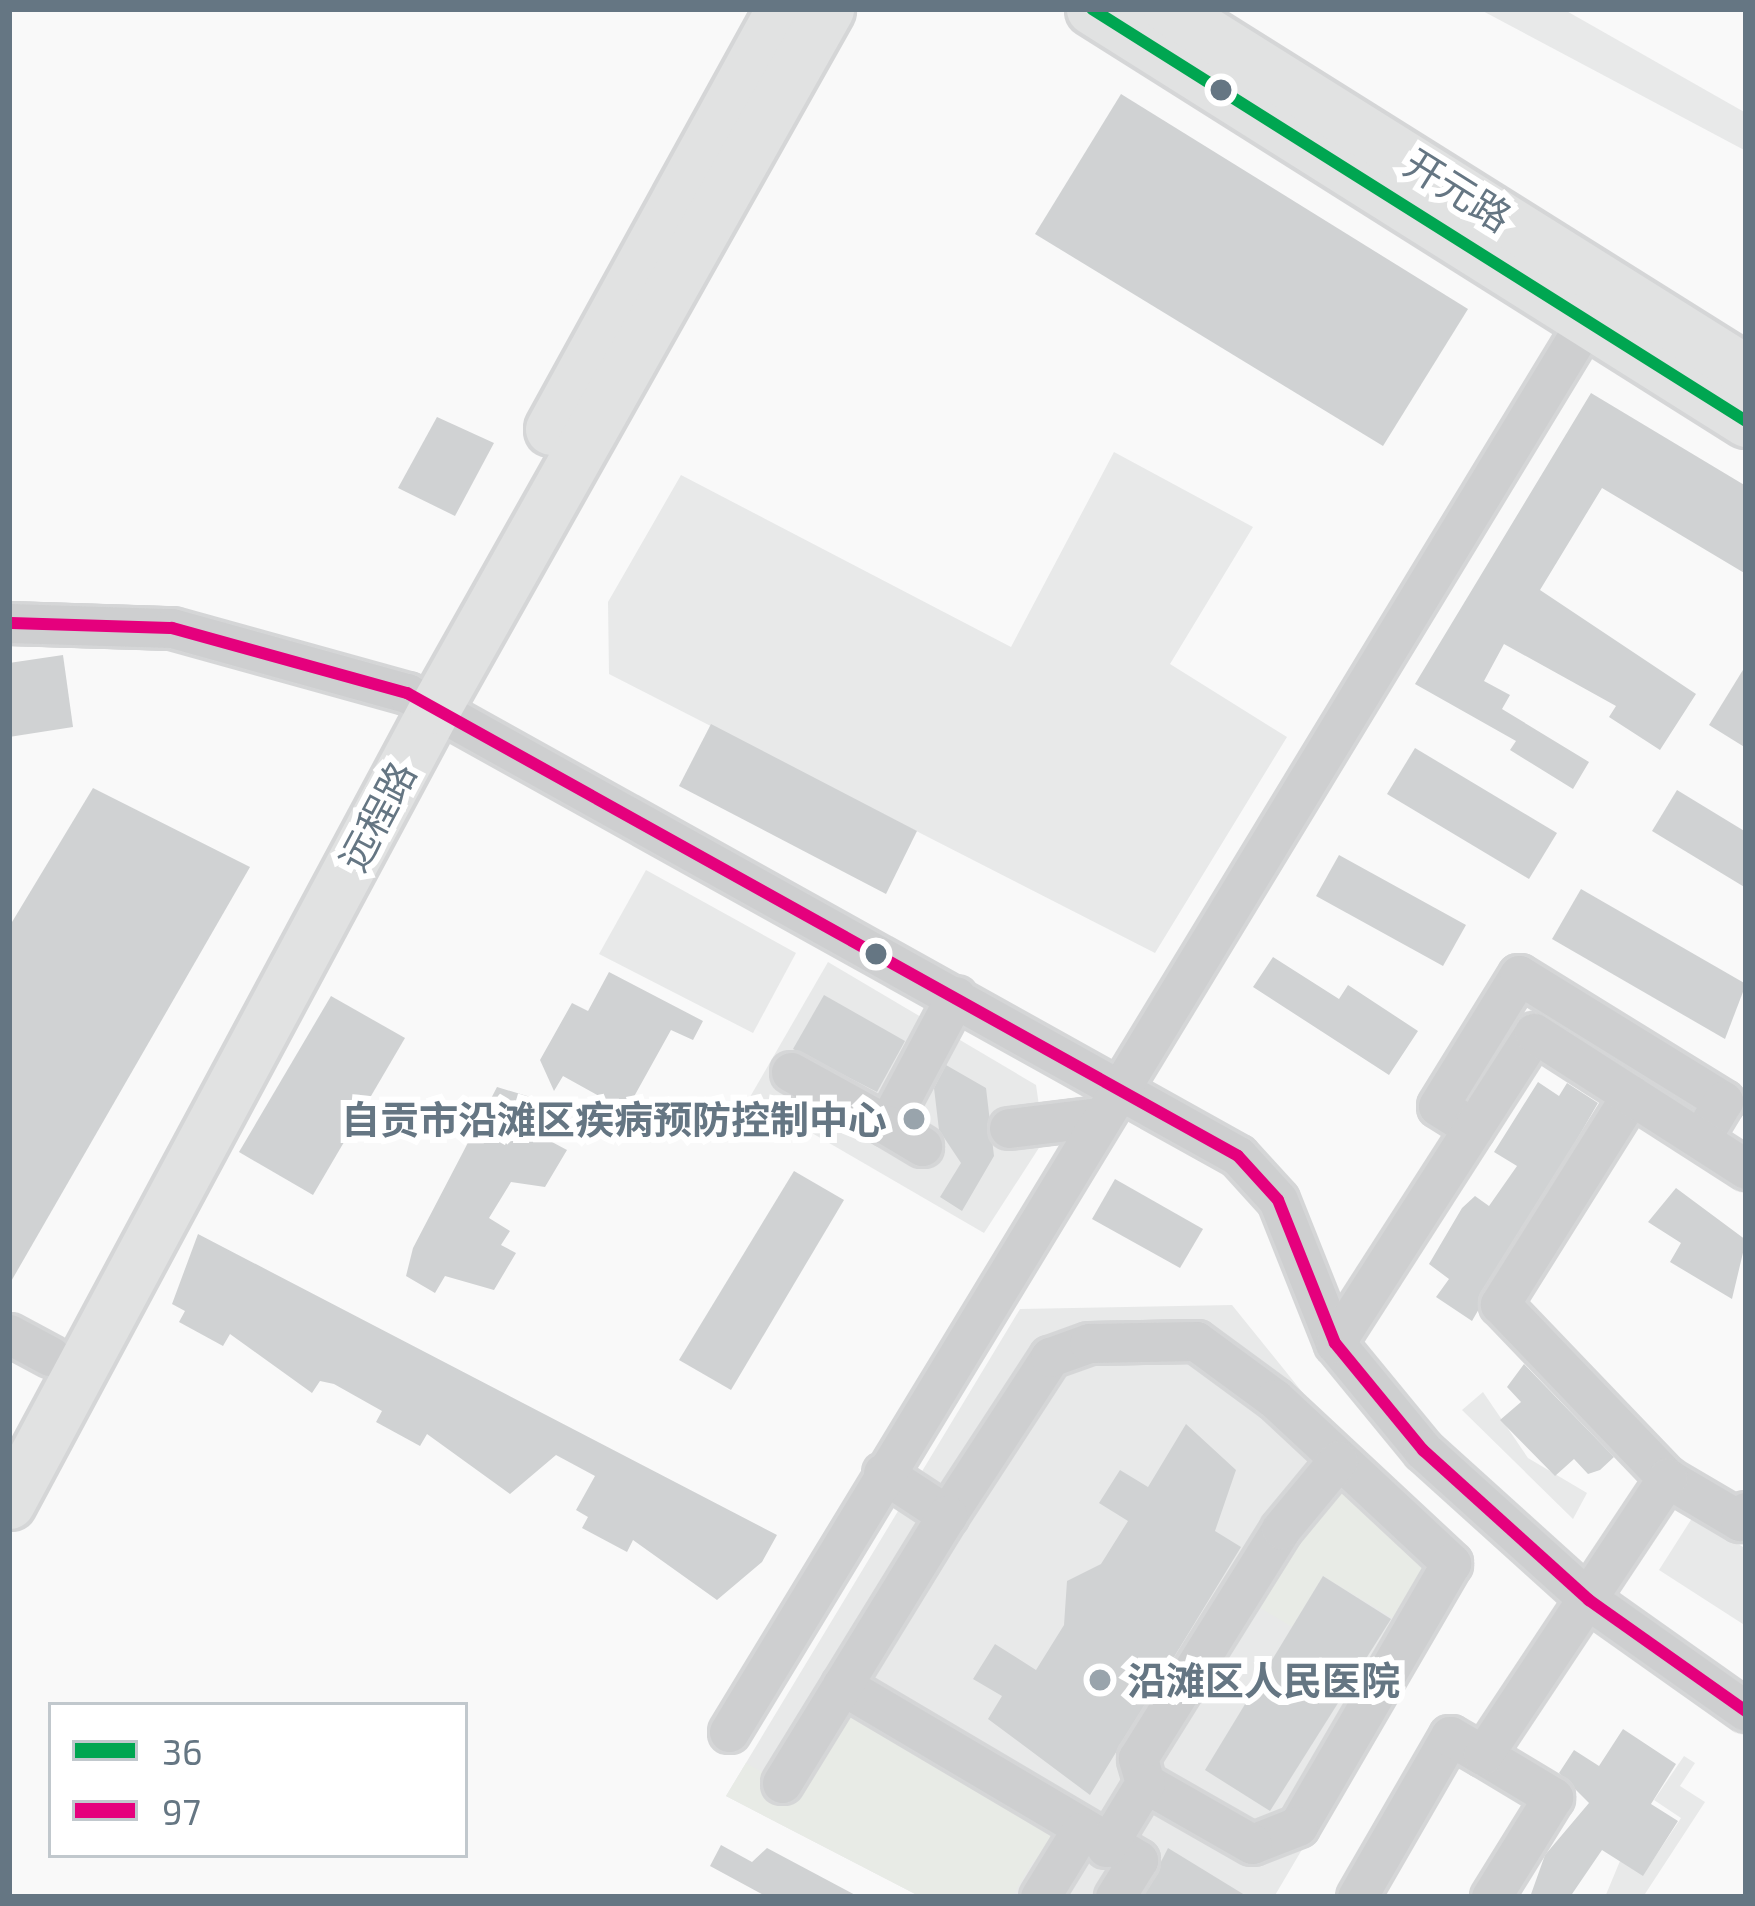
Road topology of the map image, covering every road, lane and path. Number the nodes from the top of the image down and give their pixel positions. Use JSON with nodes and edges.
{"nodes":[{"id":1,"x":782,"y":9,"type":"edge"},
{"id":2,"x":828,"y":9,"type":"edge"},
{"id":3,"x":1092,"y":9,"type":"edge"},
{"id":4,"x":1169,"y":9,"type":"edge"},
{"id":5,"x":1597,"y":304,"type":"junction"},
{"id":6,"x":1746,"y":371,"type":"edge"},
{"id":7,"x":1746,"y":421,"type":"edge"},
{"id":8,"x":9,"y":623,"type":"edge"},
{"id":9,"x":421,"y":700,"type":"junction"},
{"id":10,"x":956,"y":996,"type":"junction"},
{"id":11,"x":790,"y":1072,"type":"dead end"},
{"id":12,"x":1120,"y":1083,"type":"junction"},
{"id":13,"x":1631,"y":1095,"type":"junction"},
{"id":14,"x":1098,"y":1118,"type":"junction"},
{"id":15,"x":886,"y":1125,"type":"junction"},
{"id":16,"x":1009,"y":1128,"type":"dead end"},
{"id":17,"x":1473,"y":1128,"type":"junction"},
{"id":18,"x":1700,"y":1139,"type":"junction"},
{"id":19,"x":922,"y":1146,"type":"dead end"},
{"id":20,"x":1746,"y":1169,"type":"edge"},
{"id":21,"x":1335,"y":1343,"type":"junction"},
{"id":22,"x":30,"y":1345,"type":"edge"},
{"id":23,"x":9,"y":1433,"type":"edge"},
{"id":24,"x":1338,"y":1460,"type":"junction"},
{"id":25,"x":883,"y":1473,"type":"junction"},
{"id":26,"x":1666,"y":1478,"type":"junction"},
{"id":27,"x":9,"y":1503,"type":"edge"},
{"id":28,"x":1746,"y":1512,"type":"edge"},
{"id":29,"x":946,"y":1515,"type":"junction"},
{"id":30,"x":1507,"y":1525,"type":"junction"},
{"id":31,"x":1450,"y":1563,"type":"junction"},
{"id":32,"x":1589,"y":1600,"type":"junction"},
{"id":33,"x":842,"y":1685,"type":"junction"},
{"id":34,"x":1746,"y":1711,"type":"edge"},
{"id":35,"x":729,"y":1732,"type":"dead end"},
{"id":36,"x":1483,"y":1755,"type":"junction"},
{"id":37,"x":782,"y":1783,"type":"dead end"},
{"id":38,"x":1145,"y":1783,"type":"junction"},
{"id":39,"x":1093,"y":1839,"type":"junction"},
{"id":40,"x":1040,"y":1897,"type":"edge"},
{"id":41,"x":1115,"y":1897,"type":"edge"},
{"id":42,"x":1357,"y":1897,"type":"edge"},
{"id":43,"x":1491,"y":1897,"type":"edge"}],
"edges":[{"from":1,"to":9,"type":"main road","name":"远程路"},
{"from":2,"to":9,"type":"main road","name":"远程路"},
{"from":3,"to":5,"type":"main road","name":"开元路"},
{"from":4,"to":5,"type":"main road","name":"开元路"},
{"from":5,"to":6,"type":"main road","name":"开元路"},
{"from":5,"to":7,"type":"main road","name":"开元路"},
{"from":5,"to":12,"type":"street"},
{"from":8,"to":9,"type":"street"},
{"from":9,"to":10,"type":"street"},
{"from":9,"to":22,"type":"main road","name":"远程路"},
{"from":9,"to":27,"type":"main road","name":"远程路"},
{"from":10,"to":12,"type":"street"},
{"from":10,"to":15,"type":"street"},
{"from":11,"to":15,"type":"street"},
{"from":12,"to":14,"type":"street"},
{"from":12,"to":21,"type":"street"},
{"from":13,"to":17,"type":"street"},
{"from":13,"to":18,"type":"street"},
{"from":13,"to":26,"type":"street"},
{"from":14,"to":16,"type":"street"},
{"from":14,"to":25,"type":"street"},
{"from":15,"to":19,"type":"street"},
{"from":17,"to":18,"type":"street"},
{"from":17,"to":21,"type":"street"},
{"from":18,"to":20,"type":"street"},
{"from":21,"to":30,"type":"street"},
{"from":22,"to":23,"type":"main road","name":"远程路"},
{"from":24,"to":29,"type":"street"},
{"from":24,"to":31,"type":"street"},
{"from":24,"to":38,"type":"street"},
{"from":25,"to":29,"type":"street"},
{"from":25,"to":35,"type":"street"},
{"from":26,"to":28,"type":"street"},
{"from":26,"to":32,"type":"street"},
{"from":29,"to":33,"type":"street"},
{"from":30,"to":31,"type":"street"},
{"from":30,"to":32,"type":"street"},
{"from":31,"to":38,"type":"street"},
{"from":32,"to":34,"type":"street"},
{"from":32,"to":36,"type":"street"},
{"from":33,"to":37,"type":"street"},
{"from":33,"to":39,"type":"street"},
{"from":36,"to":42,"type":"street"},
{"from":36,"to":43,"type":"street"},
{"from":38,"to":39,"type":"street"},
{"from":39,"to":40,"type":"street"},
{"from":39,"to":41,"type":"street"}]}
